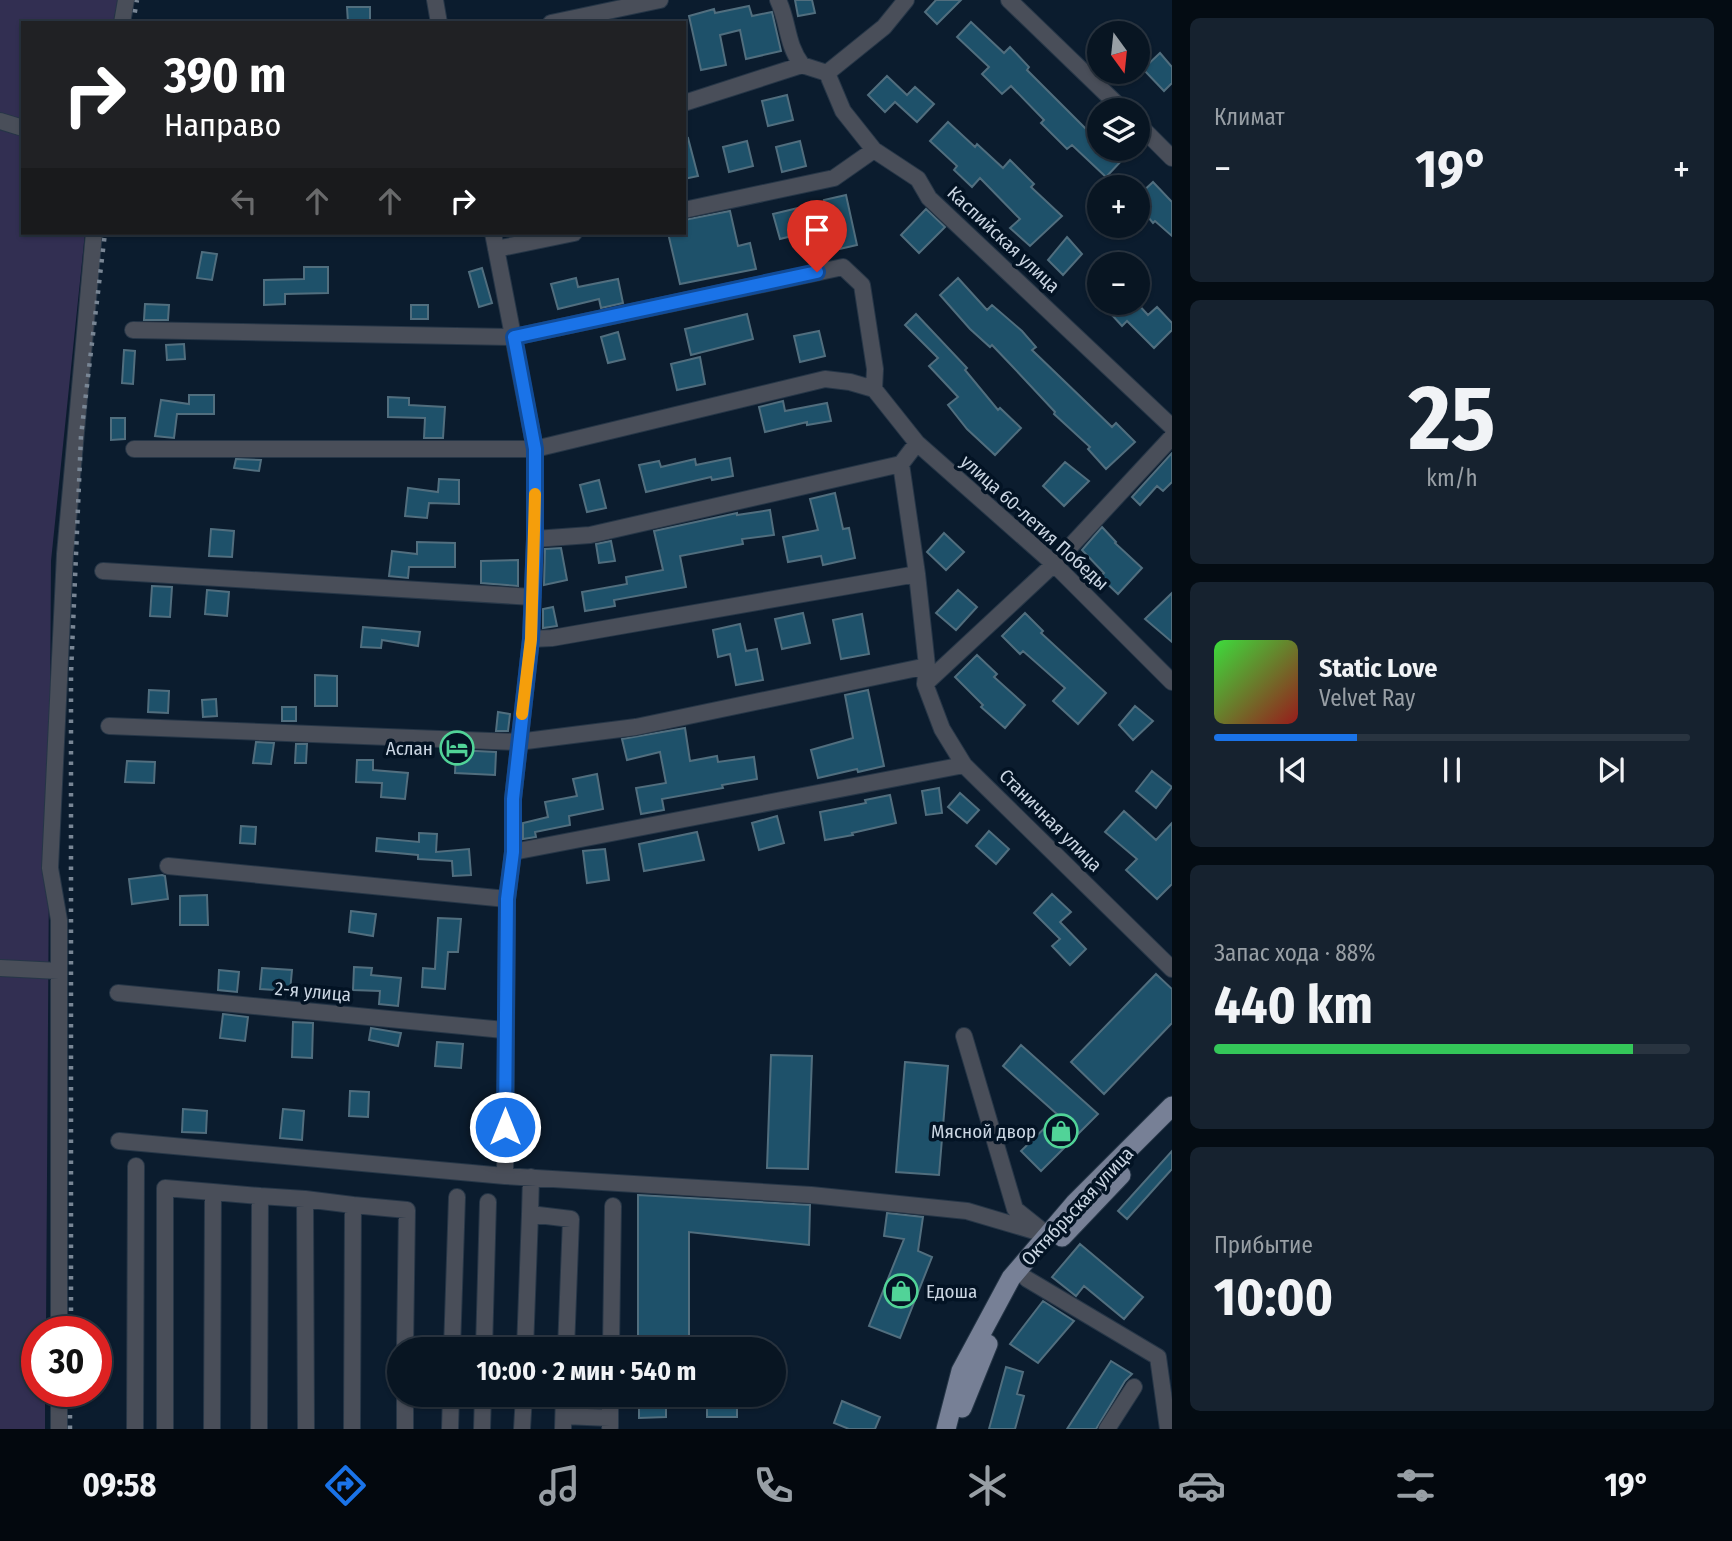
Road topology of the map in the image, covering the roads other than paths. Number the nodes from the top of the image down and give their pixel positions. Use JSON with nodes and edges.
{"nodes":[{"id":1,"x":126,"y":0,"type":"edge"},
{"id":2,"x":435,"y":0,"type":"edge"},
{"id":3,"x":660,"y":0,"type":"edge"},
{"id":4,"x":778,"y":0,"type":"edge"},
{"id":5,"x":906,"y":0,"type":"edge"},
{"id":6,"x":1009,"y":0,"type":"edge"},
{"id":7,"x":122,"y":21,"type":"edge"},
{"id":8,"x":439,"y":21,"type":"edge"},
{"id":9,"x":560,"y":21,"type":"edge"},
{"id":10,"x":802,"y":65,"type":"junction"},
{"id":11,"x":827,"y":73,"type":"junction"},
{"id":12,"x":1111,"y":98,"type":"edge"},
{"id":13,"x":686,"y":102,"type":"edge"},
{"id":14,"x":0,"y":121,"type":"edge"},
{"id":15,"x":21,"y":127,"type":"edge"},
{"id":16,"x":1150,"y":136,"type":"edge"},
{"id":17,"x":874,"y":150,"type":"junction"},
{"id":18,"x":1172,"y":158,"type":"edge"},
{"id":19,"x":686,"y":210,"type":"edge"},
{"id":20,"x":94,"y":235,"type":"edge"},
{"id":21,"x":554,"y":235,"type":"edge"},
{"id":22,"x":495,"y":241,"type":"edge"},
{"id":23,"x":133,"y":330,"type":"dead end"},
{"id":24,"x":514,"y":337,"type":"junction"},
{"id":25,"x":874,"y":389,"type":"junction"},
{"id":26,"x":1172,"y":427,"type":"edge"},
{"id":27,"x":1172,"y":437,"type":"edge"},
{"id":28,"x":917,"y":443,"type":"junction"},
{"id":29,"x":134,"y":449,"type":"dead end"},
{"id":30,"x":535,"y":449,"type":"junction"},
{"id":31,"x":901,"y":464,"type":"junction"},
{"id":32,"x":535,"y":539,"type":"junction"},
{"id":33,"x":1054,"y":564,"type":"junction"},
{"id":34,"x":103,"y":571,"type":"dead end"},
{"id":35,"x":917,"y":574,"type":"junction"},
{"id":36,"x":533,"y":597,"type":"junction"},
{"id":37,"x":531,"y":639,"type":"junction"},
{"id":38,"x":926,"y":666,"type":"junction"},
{"id":39,"x":1172,"y":682,"type":"edge"},
{"id":40,"x":925,"y":684,"type":"junction"},
{"id":41,"x":109,"y":726,"type":"dead end"},
{"id":42,"x":519,"y":742,"type":"junction"},
{"id":43,"x":964,"y":765,"type":"junction"},
{"id":44,"x":513,"y":852,"type":"junction"},
{"id":45,"x":168,"y":866,"type":"dead end"},
{"id":46,"x":507,"y":899,"type":"junction"},
{"id":47,"x":0,"y":968,"type":"edge"},
{"id":48,"x":1172,"y":969,"type":"edge"},
{"id":49,"x":59,"y":971,"type":"junction"},
{"id":50,"x":118,"y":993,"type":"dead end"},
{"id":51,"x":504,"y":1030,"type":"junction"},
{"id":52,"x":964,"y":1036,"type":"dead end"},
{"id":53,"x":1172,"y":1106,"type":"edge"},
{"id":54,"x":1172,"y":1122,"type":"edge"},
{"id":55,"x":119,"y":1141,"type":"dead end"},
{"id":56,"x":136,"y":1166,"type":"dead end"},
{"id":57,"x":505,"y":1176,"type":"junction"},
{"id":58,"x":531,"y":1177,"type":"junction"},
{"id":59,"x":213,"y":1192,"type":"junction"},
{"id":60,"x":260,"y":1196,"type":"junction"},
{"id":61,"x":457,"y":1197,"type":"dead end"},
{"id":62,"x":305,"y":1199,"type":"junction"},
{"id":63,"x":488,"y":1202,"type":"dead end"},
{"id":64,"x":353,"y":1205,"type":"junction"},
{"id":65,"x":613,"y":1206,"type":"dead end"},
{"id":66,"x":530,"y":1214,"type":"junction"},
{"id":67,"x":1048,"y":1235,"type":"junction"},
{"id":68,"x":1027,"y":1279,"type":"junction"},
{"id":69,"x":59,"y":1316,"type":"edge"},
{"id":70,"x":405,"y":1337,"type":"edge"},
{"id":71,"x":452,"y":1337,"type":"edge"},
{"id":72,"x":484,"y":1337,"type":"edge"},
{"id":73,"x":525,"y":1337,"type":"edge"},
{"id":74,"x":566,"y":1337,"type":"edge"},
{"id":75,"x":611,"y":1337,"type":"edge"},
{"id":76,"x":1134,"y":1387,"type":"dead end"},
{"id":77,"x":59,"y":1407,"type":"edge"},
{"id":78,"x":405,"y":1407,"type":"edge"},
{"id":79,"x":451,"y":1407,"type":"edge"},
{"id":80,"x":483,"y":1407,"type":"edge"},
{"id":81,"x":523,"y":1407,"type":"edge"},
{"id":82,"x":563,"y":1422,"type":"edge"},
{"id":83,"x":610,"y":1424,"type":"edge"},
{"id":84,"x":59,"y":1429,"type":"edge"},
{"id":85,"x":135,"y":1429,"type":"edge"},
{"id":86,"x":164,"y":1429,"type":"edge"},
{"id":87,"x":212,"y":1429,"type":"edge"},
{"id":88,"x":259,"y":1429,"type":"edge"},
{"id":89,"x":306,"y":1429,"type":"edge"},
{"id":90,"x":352,"y":1429,"type":"edge"},
{"id":91,"x":405,"y":1429,"type":"edge"},
{"id":92,"x":450,"y":1429,"type":"edge"},
{"id":93,"x":482,"y":1429,"type":"edge"},
{"id":94,"x":522,"y":1429,"type":"edge"},
{"id":95,"x":946,"y":1429,"type":"edge"},
{"id":96,"x":958,"y":1429,"type":"edge"},
{"id":97,"x":1107,"y":1429,"type":"edge"},
{"id":98,"x":1168,"y":1429,"type":"edge"}],
"edges":[{"from":1,"to":7,"type":"street"},
{"from":2,"to":8,"type":"street"},
{"from":3,"to":9,"type":"street"},
{"from":4,"to":10,"type":"street"},
{"from":5,"to":11,"type":"street"},
{"from":6,"to":12,"type":"street"},
{"from":10,"to":11,"type":"street"},
{"from":10,"to":13,"type":"street"},
{"from":11,"to":17,"type":"street","name":"Каспийская улица"},
{"from":14,"to":15,"type":"street"},
{"from":16,"to":18,"type":"street"},
{"from":17,"to":19,"type":"street"},
{"from":17,"to":26,"type":"street","name":"Каспийская улица"},
{"from":20,"to":49,"type":"street"},
{"from":21,"to":22,"type":"street"},
{"from":22,"to":24,"type":"street"},
{"from":23,"to":24,"type":"street"},
{"from":24,"to":25,"type":"street"},
{"from":24,"to":30,"type":"street"},
{"from":25,"to":28,"type":"street","name":"улица 60-летия Победы"},
{"from":25,"to":30,"type":"street"},
{"from":27,"to":33,"type":"street"},
{"from":28,"to":31,"type":"street"},
{"from":28,"to":33,"type":"street","name":"улица 60-летия Победы"},
{"from":29,"to":30,"type":"street"},
{"from":30,"to":32,"type":"street"},
{"from":31,"to":32,"type":"street"},
{"from":31,"to":35,"type":"street"},
{"from":32,"to":36,"type":"street"},
{"from":33,"to":39,"type":"street","name":"улица 60-летия Победы"},
{"from":33,"to":40,"type":"street"},
{"from":34,"to":36,"type":"street"},
{"from":35,"to":37,"type":"street"},
{"from":35,"to":38,"type":"street"},
{"from":36,"to":37,"type":"street"},
{"from":37,"to":42,"type":"street"},
{"from":38,"to":40,"type":"street"},
{"from":38,"to":42,"type":"street"},
{"from":40,"to":43,"type":"street","name":"Станичная улица"},
{"from":41,"to":42,"type":"street"},
{"from":42,"to":44,"type":"street"},
{"from":43,"to":44,"type":"street"},
{"from":43,"to":48,"type":"street","name":"Станичная улица"},
{"from":44,"to":46,"type":"street"},
{"from":45,"to":46,"type":"street"},
{"from":46,"to":51,"type":"street"},
{"from":47,"to":49,"type":"street"},
{"from":49,"to":69,"type":"street"},
{"from":50,"to":51,"type":"street","name":"2-я улица"},
{"from":51,"to":57,"type":"street"},
{"from":52,"to":67,"type":"street"},
{"from":53,"to":67,"type":"main road","name":"Октябрьская улица"},
{"from":54,"to":68,"type":"main road","name":"Октябрьская улица"},
{"from":55,"to":57,"type":"street"},
{"from":56,"to":85,"type":"street"},
{"from":57,"to":58,"type":"street"},
{"from":58,"to":66,"type":"street"},
{"from":58,"to":67,"type":"street"},
{"from":59,"to":60,"type":"street"},
{"from":59,"to":86,"type":"street"},
{"from":59,"to":87,"type":"street"},
{"from":60,"to":62,"type":"street"},
{"from":60,"to":88,"type":"street"},
{"from":61,"to":71,"type":"street"},
{"from":62,"to":64,"type":"street"},
{"from":62,"to":89,"type":"street"},
{"from":63,"to":72,"type":"street"},
{"from":64,"to":70,"type":"street"},
{"from":64,"to":90,"type":"street"},
{"from":65,"to":75,"type":"street"},
{"from":66,"to":73,"type":"street"},
{"from":66,"to":74,"type":"street"},
{"from":67,"to":95,"type":"main road","name":"Октябрьская улица"},
{"from":68,"to":96,"type":"main road","name":"Октябрьская улица"},
{"from":68,"to":98,"type":"street"},
{"from":76,"to":97,"type":"street"},
{"from":77,"to":84,"type":"street"},
{"from":78,"to":91,"type":"street"},
{"from":79,"to":92,"type":"street"},
{"from":80,"to":93,"type":"street"},
{"from":81,"to":94,"type":"street"},
{"from":82,"to":83,"type":"street"}]}
